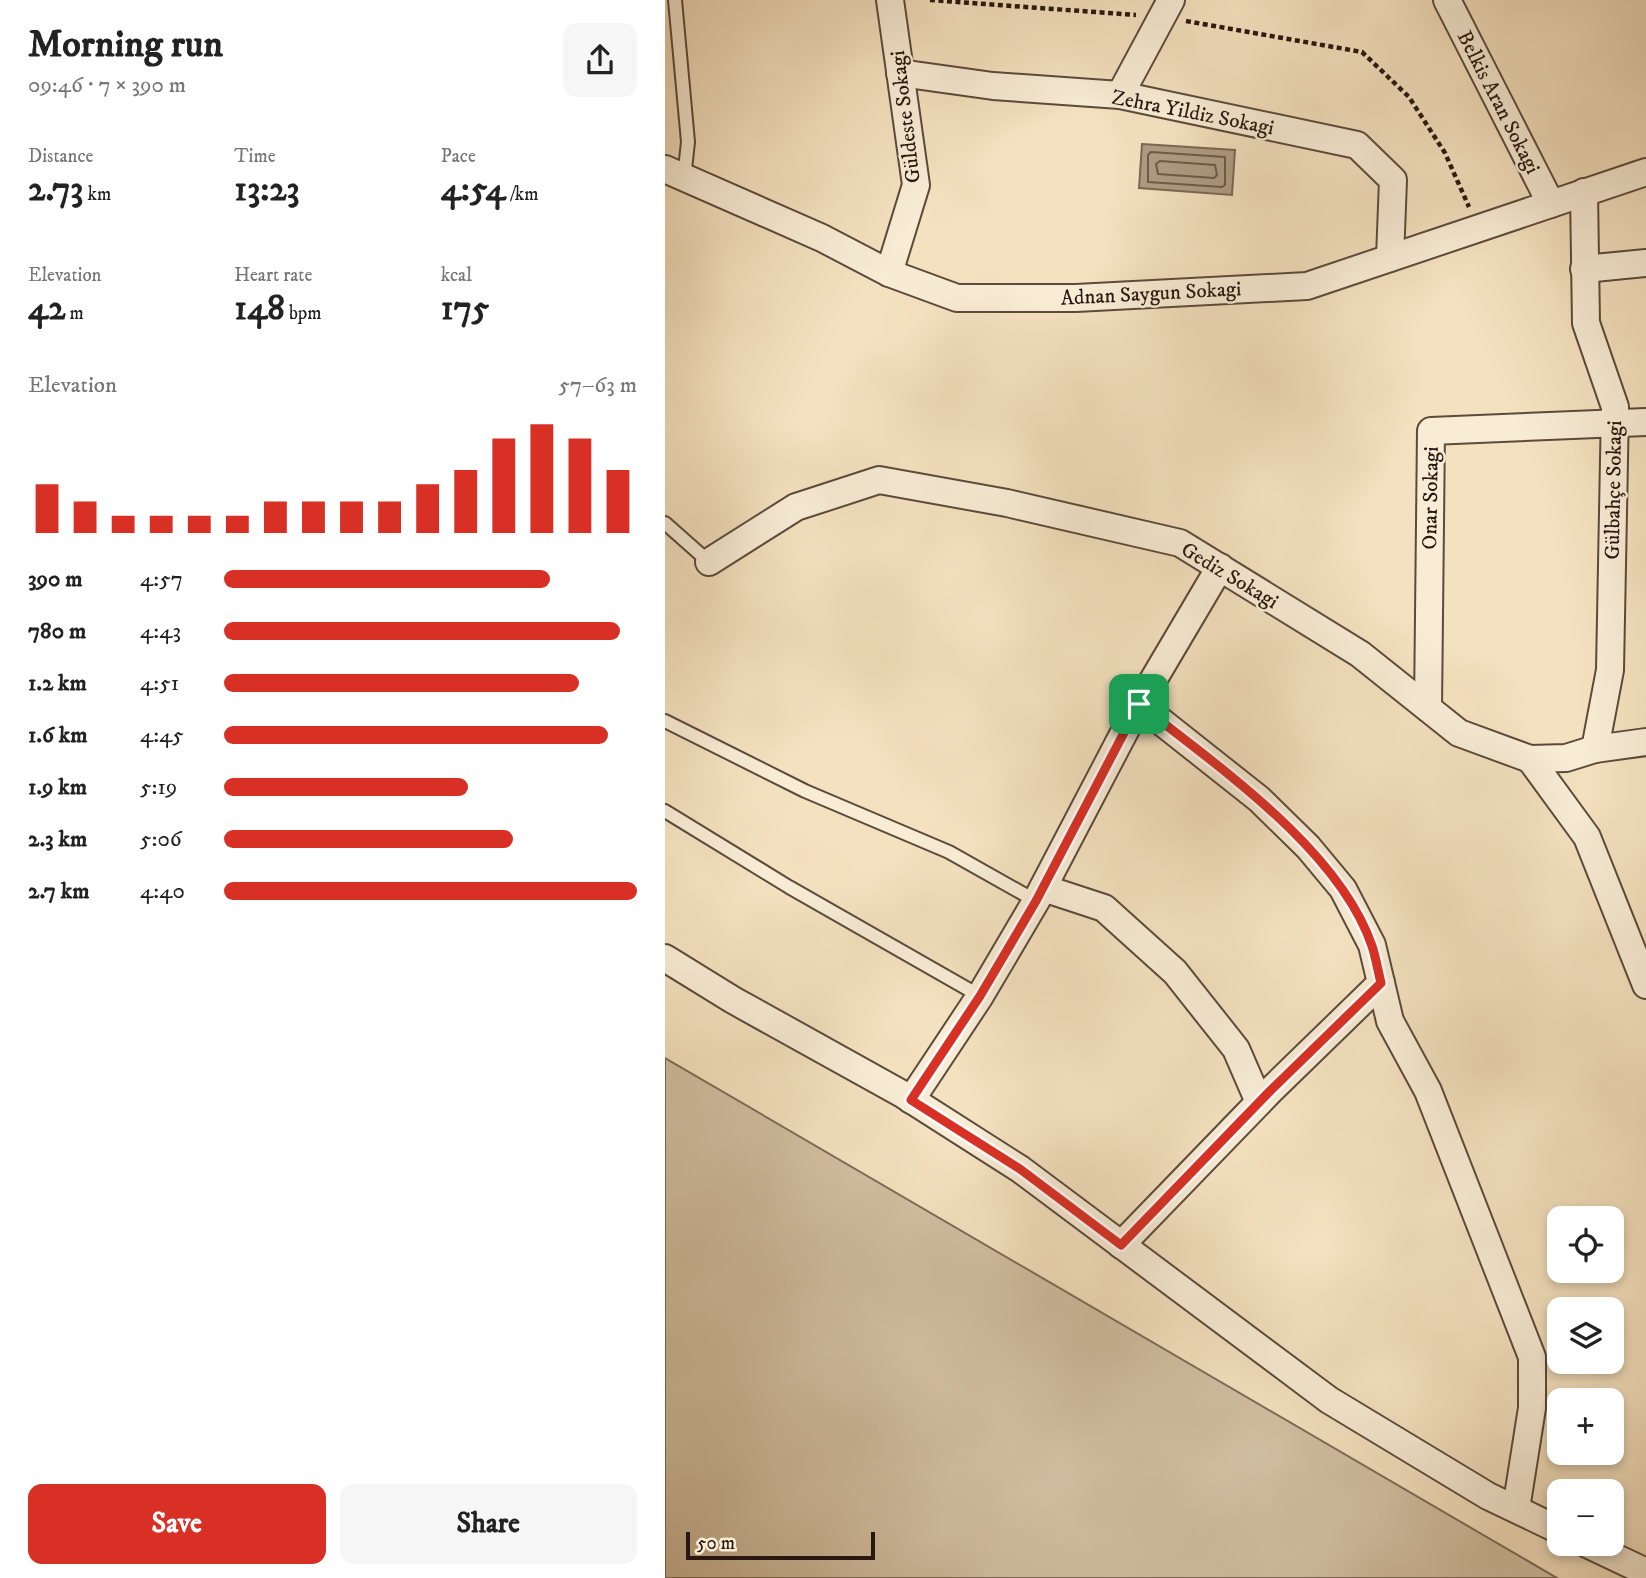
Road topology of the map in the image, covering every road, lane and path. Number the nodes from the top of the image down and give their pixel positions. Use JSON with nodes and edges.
{"nodes":[{"id":1,"x":675,"y":0,"type":"edge"},
{"id":2,"x":890,"y":0,"type":"edge"},
{"id":3,"x":930,"y":0,"type":"edge"},
{"id":4,"x":1447,"y":0,"type":"edge"},
{"id":5,"x":1165,"y":8,"type":"edge"},
{"id":6,"x":900,"y":73,"type":"junction"},
{"id":7,"x":1120,"y":95,"type":"junction"},
{"id":8,"x":1646,"y":172,"type":"edge"},
{"id":9,"x":675,"y":173,"type":"edge"},
{"id":10,"x":1584,"y":192,"type":"junction"},
{"id":11,"x":1551,"y":204,"type":"junction"},
{"id":12,"x":1479,"y":228,"type":"junction"},
{"id":13,"x":1389,"y":258,"type":"junction"},
{"id":14,"x":1646,"y":263,"type":"edge"},
{"id":15,"x":1584,"y":268,"type":"junction"},
{"id":16,"x":889,"y":273,"type":"junction"},
{"id":17,"x":1615,"y":421,"type":"junction"},
{"id":18,"x":1646,"y":422,"type":"edge"},
{"id":19,"x":665,"y":523,"type":"edge"},
{"id":20,"x":709,"y":562,"type":"joint"},
{"id":21,"x":1220,"y":567,"type":"junction"},
{"id":22,"x":1139,"y":704,"type":"junction"},
{"id":23,"x":1428,"y":708,"type":"junction"},
{"id":24,"x":665,"y":722,"type":"edge"},
{"id":25,"x":1646,"y":742,"type":"edge"},
{"id":26,"x":1595,"y":749,"type":"junction"},
{"id":27,"x":1530,"y":759,"type":"junction"},
{"id":28,"x":665,"y":811,"type":"edge"},
{"id":29,"x":1039,"y":894,"type":"junction"},
{"id":30,"x":665,"y":958,"type":"edge"},
{"id":31,"x":1381,"y":983,"type":"junction"},
{"id":32,"x":1646,"y":985,"type":"edge"},
{"id":33,"x":980,"y":996,"type":"junction"},
{"id":34,"x":911,"y":1100,"type":"junction"},
{"id":35,"x":1259,"y":1102,"type":"junction"},
{"id":36,"x":1121,"y":1245,"type":"junction"},
{"id":37,"x":1515,"y":1509,"type":"junction"},
{"id":38,"x":1547,"y":1524,"type":"edge"},
{"id":39,"x":1612,"y":1556,"type":"edge"},
{"id":40,"x":1646,"y":1572,"type":"edge"}],
"edges":[{"from":1,"to":9,"type":"lane"},
{"from":2,"to":6,"type":"street","name":"Güldeste Sokagi"},
{"from":3,"to":5,"type":"path"},
{"from":4,"to":11,"type":"street","name":"Belkis Aran Sokagi"},
{"from":5,"to":7,"type":"street"},
{"from":5,"to":12,"type":"path"},
{"from":6,"to":7,"type":"street","name":"Zehra Yildiz Sokagi"},
{"from":6,"to":16,"type":"street","name":"Güldeste Sokagi"},
{"from":7,"to":13,"type":"street","name":"Zehra Yildiz Sokagi"},
{"from":8,"to":10,"type":"street","name":"Adnan Saygun Sokagi"},
{"from":9,"to":16,"type":"street","name":"Adnan Saygun Sokagi"},
{"from":10,"to":11,"type":"street","name":"Adnan Saygun Sokagi"},
{"from":10,"to":15,"type":"street","name":"Gülbahçe Sokagi"},
{"from":11,"to":12,"type":"street","name":"Adnan Saygun Sokagi"},
{"from":12,"to":13,"type":"street","name":"Adnan Saygun Sokagi"},
{"from":13,"to":16,"type":"street","name":"Adnan Saygun Sokagi"},
{"from":14,"to":15,"type":"street"},
{"from":15,"to":17,"type":"street","name":"Gülbahçe Sokagi"},
{"from":17,"to":18,"type":"street"},
{"from":17,"to":23,"type":"street","name":"Onar Sokagi"},
{"from":17,"to":26,"type":"street","name":"Gülbahçe Sokagi"},
{"from":19,"to":20,"type":"lane"},
{"from":20,"to":21,"type":"street","name":"Gediz Sokagi"},
{"from":21,"to":22,"type":"street"},
{"from":21,"to":23,"type":"street","name":"Gediz Sokagi"},
{"from":22,"to":29,"type":"street"},
{"from":22,"to":31,"type":"street"},
{"from":23,"to":27,"type":"street","name":"Gediz Sokagi"},
{"from":24,"to":29,"type":"lane"},
{"from":25,"to":26,"type":"street","name":"Gediz Sokagi"},
{"from":26,"to":27,"type":"street","name":"Gediz Sokagi"},
{"from":27,"to":32,"type":"street"},
{"from":28,"to":33,"type":"lane"},
{"from":29,"to":33,"type":"street"},
{"from":29,"to":35,"type":"street"},
{"from":30,"to":34,"type":"street"},
{"from":31,"to":35,"type":"street"},
{"from":31,"to":37,"type":"street"},
{"from":33,"to":34,"type":"street"},
{"from":34,"to":36,"type":"street"},
{"from":35,"to":36,"type":"street"},
{"from":36,"to":37,"type":"street"},
{"from":37,"to":38,"type":"street"},
{"from":39,"to":40,"type":"street"}]}
